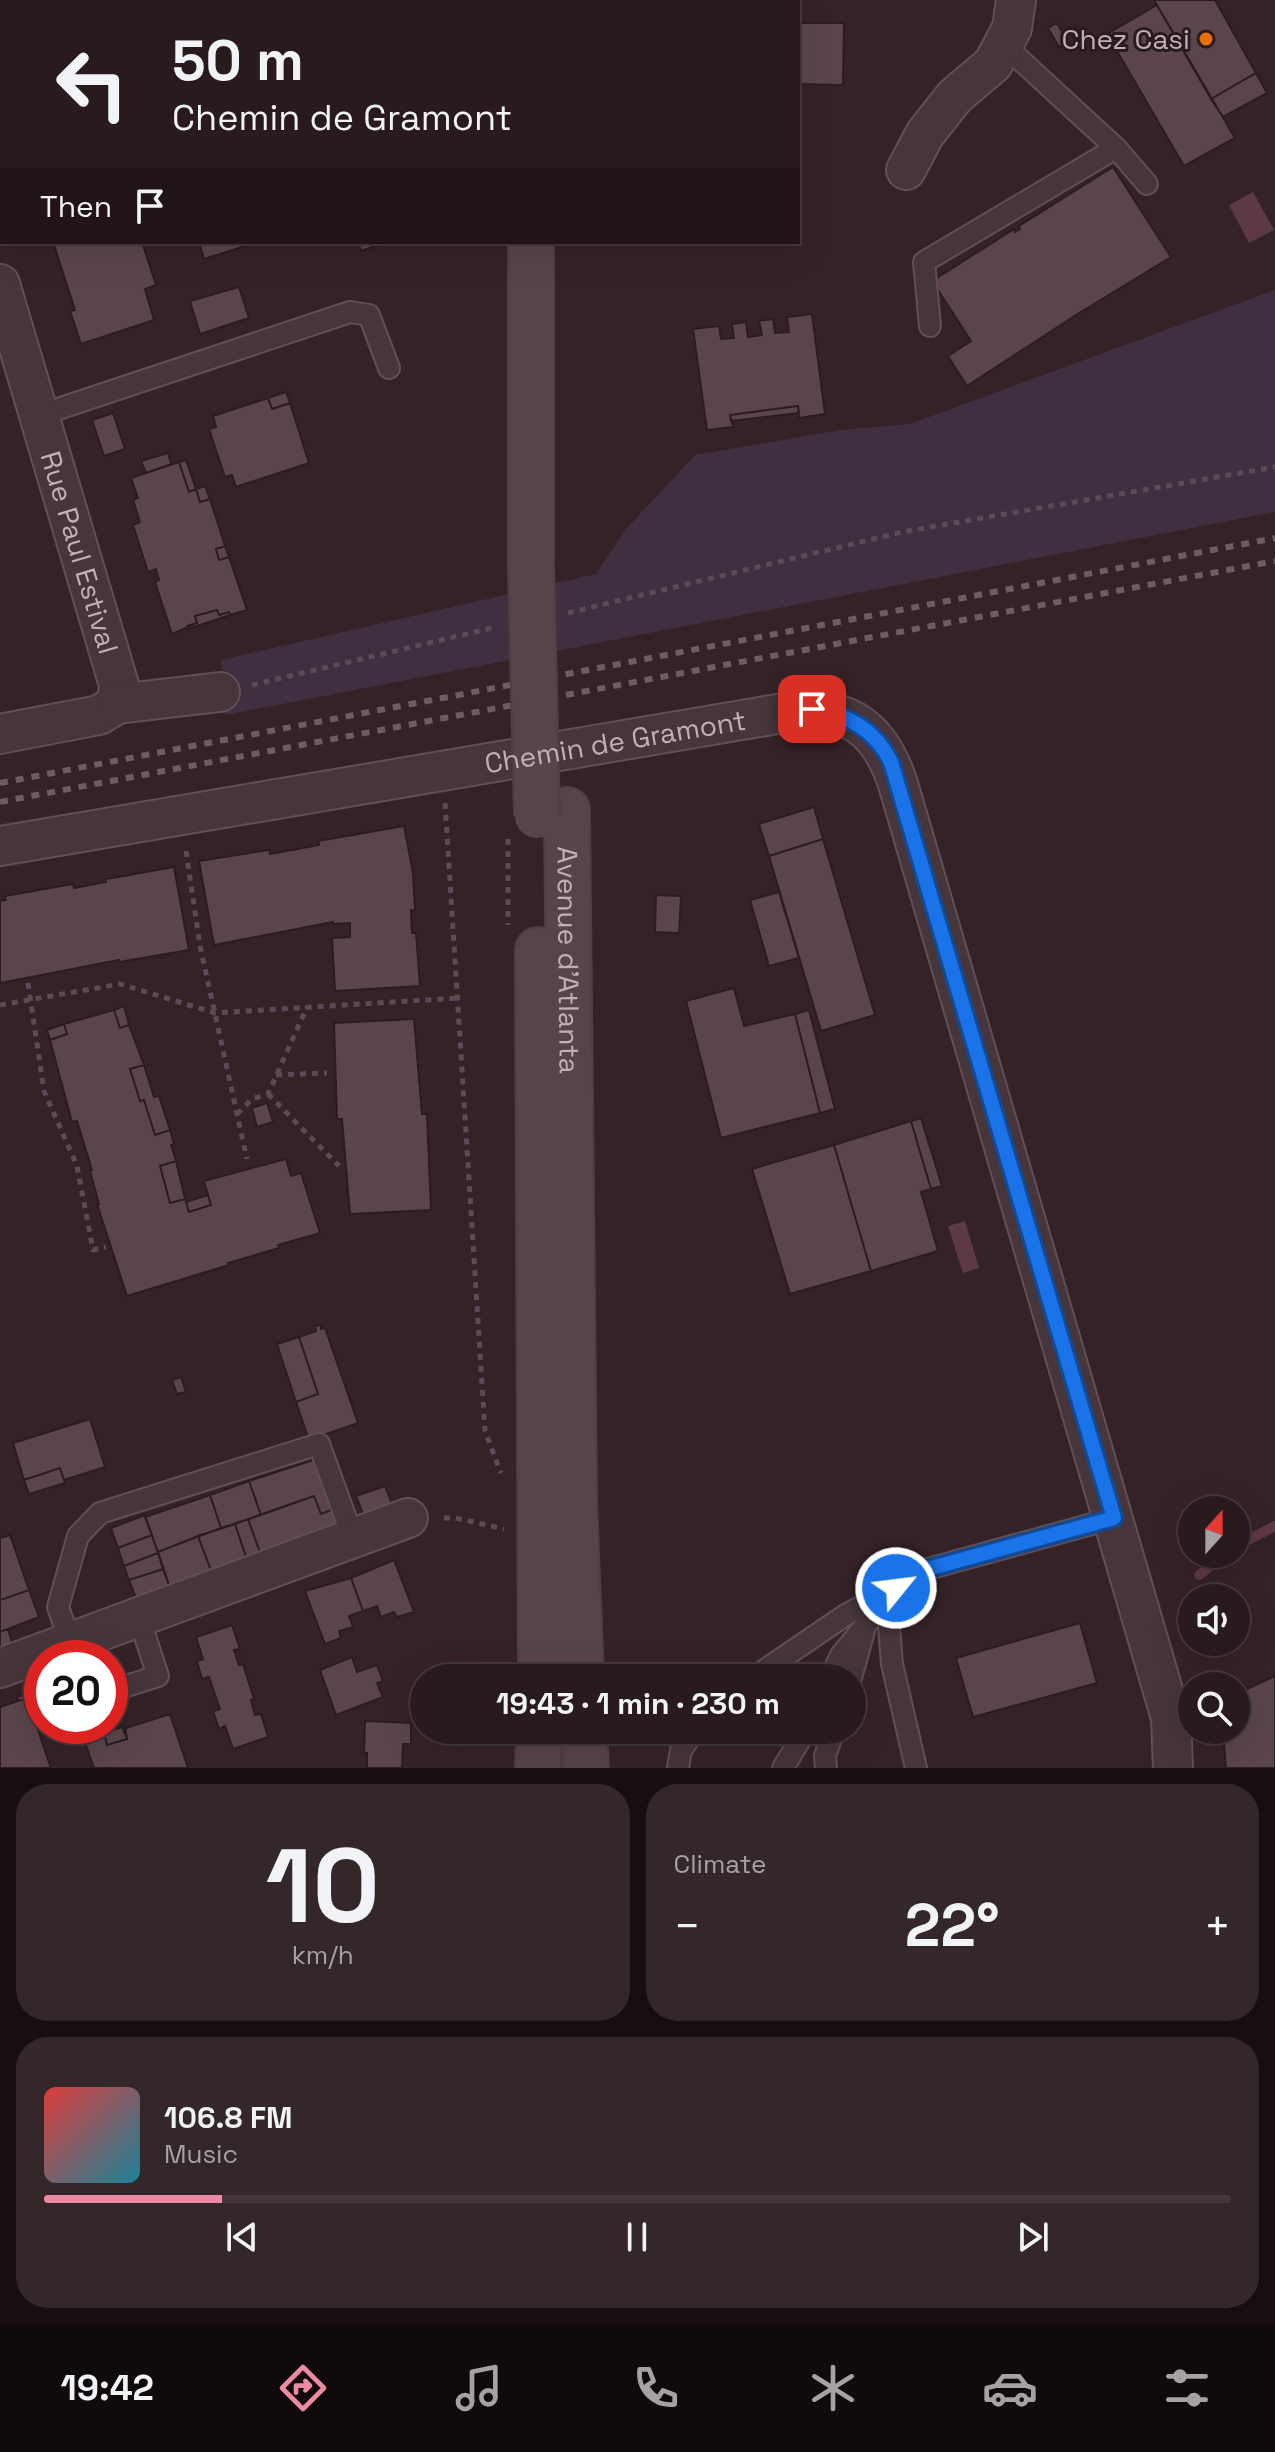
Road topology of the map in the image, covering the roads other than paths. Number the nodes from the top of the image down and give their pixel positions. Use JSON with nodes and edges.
{"nodes":[{"id":1,"x":1016,"y":0,"type":"edge"},
{"id":2,"x":1003,"y":44,"type":"junction"},
{"id":3,"x":1116,"y":148,"type":"junction"},
{"id":4,"x":906,"y":170,"type":"dead end"},
{"id":5,"x":1147,"y":184,"type":"dead end"},
{"id":6,"x":531,"y":244,"type":"edge"},
{"id":7,"x":561,"y":244,"type":"edge"},
{"id":8,"x":0,"y":284,"type":"edge"},
{"id":9,"x":930,"y":326,"type":"dead end"},
{"id":10,"x":389,"y":368,"type":"dead end"},
{"id":11,"x":40,"y":415,"type":"junction"},
{"id":12,"x":547,"y":563,"type":"junction"},
{"id":13,"x":220,"y":692,"type":"road end"},
{"id":14,"x":117,"y":704,"type":"junction"},
{"id":15,"x":0,"y":734,"type":"edge"},
{"id":16,"x":552,"y":813,"type":"junction"},
{"id":17,"x":0,"y":846,"type":"edge"},
{"id":18,"x":408,"y":1518,"type":"road end"},
{"id":19,"x":1114,"y":1518,"type":"junction"},
{"id":20,"x":353,"y":1538,"type":"junction"},
{"id":21,"x":896,"y":1588,"type":"junction"},
{"id":22,"x":139,"y":1618,"type":"junction"},
{"id":23,"x":865,"y":1627,"type":"junction"},
{"id":24,"x":69,"y":1640,"type":"edge"},
{"id":25,"x":95,"y":1640,"type":"edge"},
{"id":26,"x":24,"y":1662,"type":"edge"},
{"id":27,"x":543,"y":1664,"type":"edge"},
{"id":28,"x":580,"y":1664,"type":"edge"},
{"id":29,"x":774,"y":1664,"type":"edge"},
{"id":30,"x":837,"y":1664,"type":"edge"},
{"id":31,"x":855,"y":1664,"type":"edge"},
{"id":32,"x":0,"y":1668,"type":"edge"},
{"id":33,"x":128,"y":1686,"type":"edge"},
{"id":34,"x":539,"y":1744,"type":"edge"},
{"id":35,"x":548,"y":1744,"type":"edge"},
{"id":36,"x":585,"y":1744,"type":"edge"},
{"id":37,"x":685,"y":1744,"type":"edge"},
{"id":38,"x":798,"y":1744,"type":"edge"},
{"id":39,"x":829,"y":1744,"type":"edge"},
{"id":40,"x":538,"y":1768,"type":"edge"},
{"id":41,"x":549,"y":1768,"type":"edge"},
{"id":42,"x":586,"y":1768,"type":"edge"},
{"id":43,"x":678,"y":1768,"type":"edge"},
{"id":44,"x":783,"y":1768,"type":"edge"},
{"id":45,"x":826,"y":1768,"type":"edge"},
{"id":46,"x":916,"y":1768,"type":"edge"},
{"id":47,"x":1173,"y":1768,"type":"edge"}],
"edges":[{"from":1,"to":2,"type":"street"},
{"from":2,"to":3,"type":"lane"},
{"from":2,"to":4,"type":"street"},
{"from":3,"to":5,"type":"lane"},
{"from":3,"to":9,"type":"lane"},
{"from":6,"to":12,"type":"main road","name":"Avenue d'Atlanta"},
{"from":7,"to":12,"type":"main road","name":"Avenue d'Atlanta"},
{"from":8,"to":11,"type":"street","name":"Rue Paul Estival"},
{"from":10,"to":11,"type":"lane"},
{"from":11,"to":14,"type":"street","name":"Rue Paul Estival"},
{"from":12,"to":16,"type":"main road","name":"Avenue d'Atlanta","bridge":true},
{"from":13,"to":14,"type":"street"},
{"from":14,"to":15,"type":"street"},
{"from":16,"to":27,"type":"main road","name":"Avenue d'Atlanta"},
{"from":16,"to":28,"type":"main road","name":"Avenue d'Atlanta"},
{"from":17,"to":19,"type":"street","name":"Chemin de Gramont"},
{"from":18,"to":20,"type":"street"},
{"from":19,"to":21,"type":"lane"},
{"from":19,"to":47,"type":"street","name":"Chemin de Gramont"},
{"from":20,"to":22,"type":"street"},
{"from":20,"to":24,"type":"lane"},
{"from":21,"to":23,"type":"lane"},
{"from":21,"to":29,"type":"lane"},
{"from":21,"to":46,"type":"lane"},
{"from":22,"to":25,"type":"street"},
{"from":22,"to":33,"type":"lane"},
{"from":23,"to":30,"type":"lane"},
{"from":23,"to":31,"type":"lane"},
{"from":26,"to":32,"type":"street"},
{"from":34,"to":40,"type":"main road"},
{"from":35,"to":41,"type":"lane"},
{"from":36,"to":42,"type":"main road"},
{"from":37,"to":43,"type":"lane"},
{"from":38,"to":44,"type":"lane"},
{"from":39,"to":45,"type":"lane"}]}
